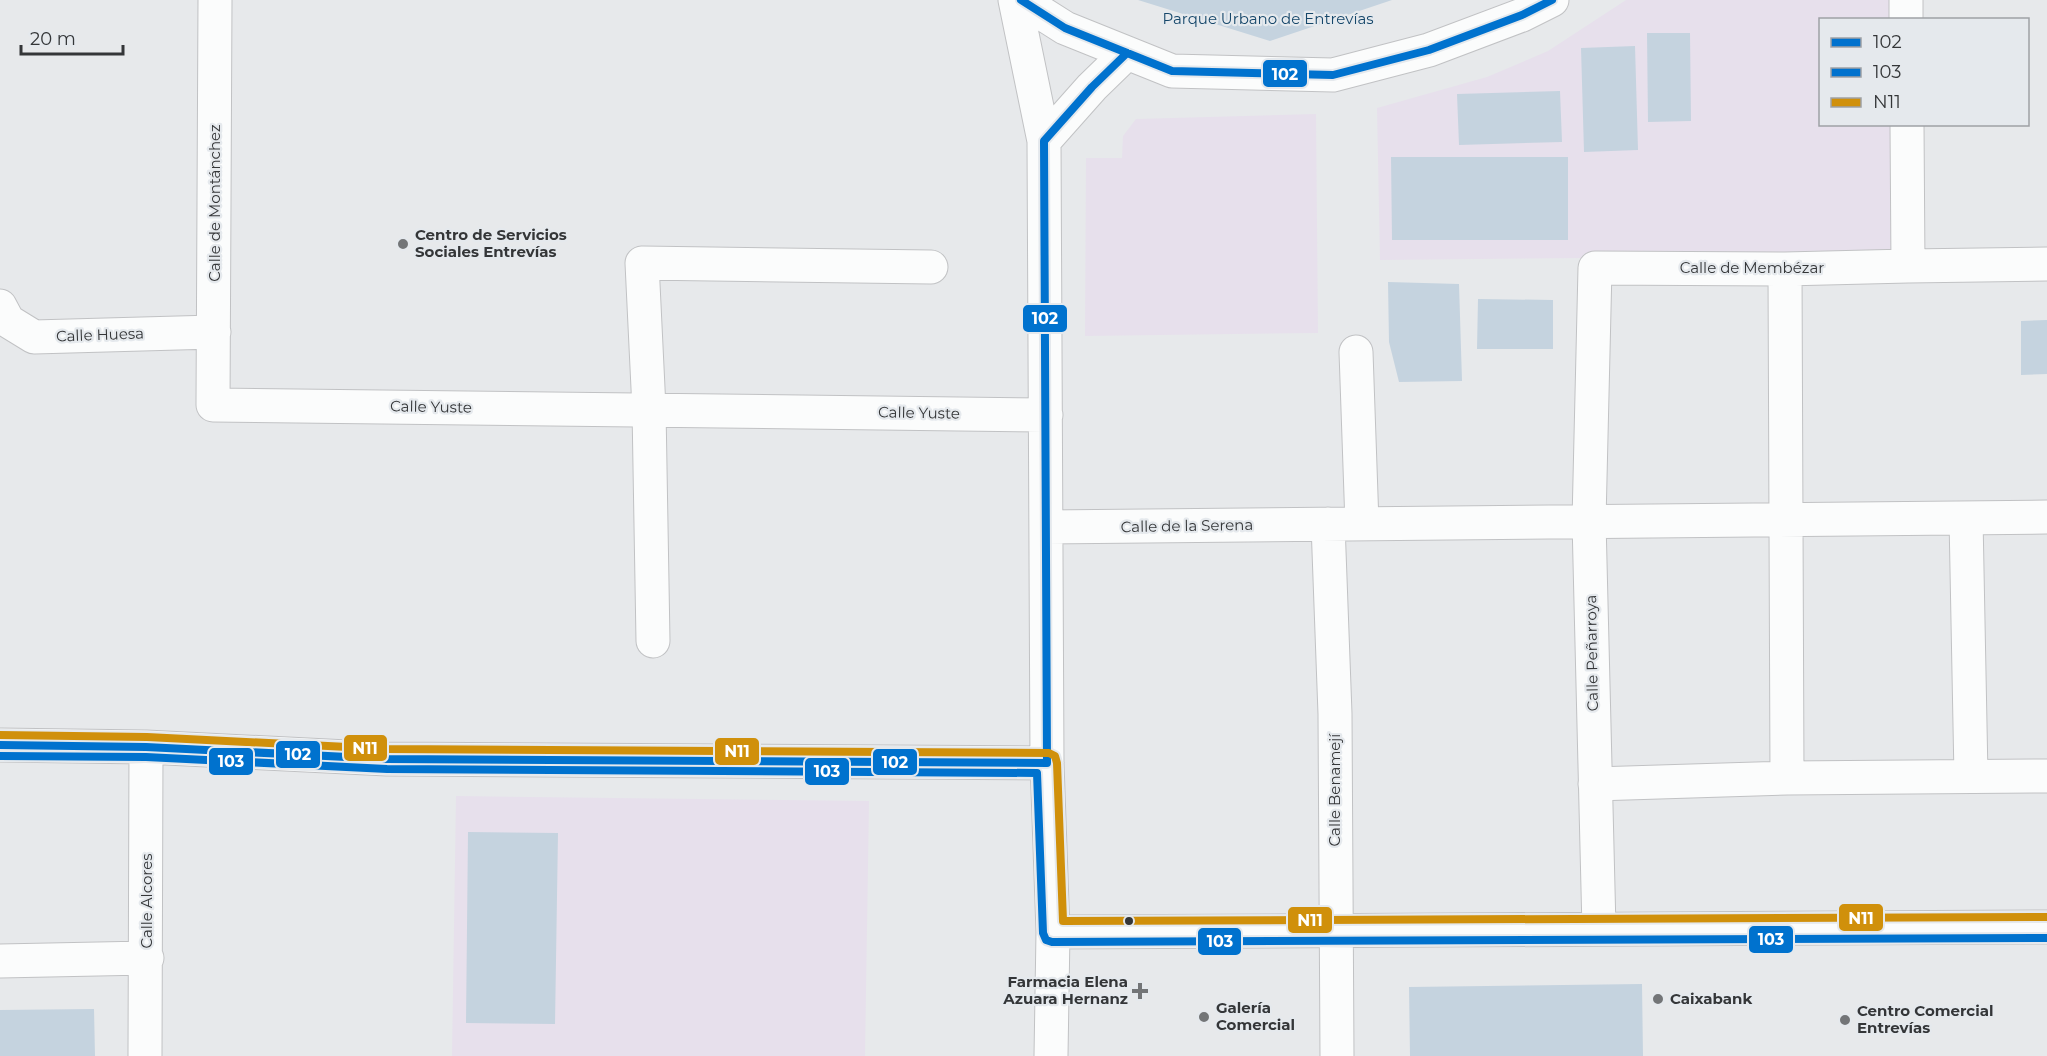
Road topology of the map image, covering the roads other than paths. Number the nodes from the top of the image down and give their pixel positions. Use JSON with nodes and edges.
{"nodes":[{"id":1,"x":216,"y":0,"type":"edge"},
{"id":2,"x":1015,"y":0,"type":"edge"},
{"id":3,"x":1022,"y":0,"type":"edge"},
{"id":4,"x":1551,"y":0,"type":"edge"},
{"id":5,"x":1906,"y":0,"type":"edge"},
{"id":6,"x":1906,"y":18,"type":"edge"},
{"id":7,"x":1128,"y":53,"type":"junction"},
{"id":8,"x":1907,"y":126,"type":"edge"},
{"id":9,"x":1044,"y":141,"type":"junction"},
{"id":10,"x":2047,"y":264,"type":"edge"},
{"id":11,"x":1908,"y":266,"type":"junction"},
{"id":12,"x":931,"y":267,"type":"dead end"},
{"id":13,"x":1595,"y":268,"type":"joint"},
{"id":14,"x":1785,"y":269,"type":"junction"},
{"id":15,"x":0,"y":306,"type":"edge"},
{"id":16,"x":214,"y":332,"type":"junction"},
{"id":17,"x":1356,"y":352,"type":"dead end"},
{"id":18,"x":213,"y":405,"type":"joint"},
{"id":19,"x":649,"y":409,"type":"junction"},
{"id":20,"x":1046,"y":415,"type":"junction"},
{"id":21,"x":2047,"y":517,"type":"edge"},
{"id":22,"x":1966,"y":518,"type":"junction"},
{"id":23,"x":1787,"y":519,"type":"junction"},
{"id":24,"x":1588,"y":522,"type":"junction"},
{"id":25,"x":1328,"y":524,"type":"junction"},
{"id":26,"x":1362,"y":524,"type":"junction"},
{"id":27,"x":1046,"y":527,"type":"junction"},
{"id":28,"x":653,"y":641,"type":"dead end"},
{"id":29,"x":0,"y":745,"type":"edge"},
{"id":30,"x":146,"y":747,"type":"junction"},
{"id":31,"x":1047,"y":762,"type":"junction"},
{"id":32,"x":1971,"y":776,"type":"junction"},
{"id":33,"x":2047,"y":776,"type":"edge"},
{"id":34,"x":1787,"y":778,"type":"junction"},
{"id":35,"x":1595,"y":784,"type":"junction"},
{"id":36,"x":2047,"y":927,"type":"edge"},
{"id":37,"x":1599,"y":929,"type":"junction"},
{"id":38,"x":1335,"y":930,"type":"junction"},
{"id":39,"x":1053,"y":932,"type":"junction"},
{"id":40,"x":147,"y":958,"type":"junction"},
{"id":41,"x":0,"y":961,"type":"edge"},
{"id":42,"x":145,"y":1056,"type":"edge"},
{"id":43,"x":1051,"y":1056,"type":"edge"},
{"id":44,"x":1337,"y":1056,"type":"edge"}],
"edges":[{"from":1,"to":16,"type":"street","name":"Calle de Montánchez"},
{"from":2,"to":9,"type":"street"},
{"from":3,"to":7,"type":"street"},
{"from":4,"to":7,"type":"street"},
{"from":5,"to":6,"type":"street"},
{"from":7,"to":9,"type":"street"},
{"from":8,"to":11,"type":"street"},
{"from":9,"to":20,"type":"street"},
{"from":10,"to":11,"type":"street","name":"Calle de Membézar"},
{"from":11,"to":14,"type":"street","name":"Calle de Membézar"},
{"from":12,"to":19,"type":"street"},
{"from":13,"to":14,"type":"street","name":"Calle de Membézar"},
{"from":13,"to":24,"type":"street","name":"Calle Peñarroya"},
{"from":14,"to":23,"type":"street"},
{"from":15,"to":16,"type":"street","name":"Calle Huesa"},
{"from":16,"to":18,"type":"street","name":"Calle de Montánchez"},
{"from":17,"to":26,"type":"street"},
{"from":18,"to":19,"type":"street","name":"Calle Yuste"},
{"from":19,"to":20,"type":"street","name":"Calle Yuste"},
{"from":19,"to":28,"type":"street"},
{"from":20,"to":27,"type":"street"},
{"from":21,"to":22,"type":"street"},
{"from":22,"to":23,"type":"street"},
{"from":22,"to":32,"type":"street"},
{"from":23,"to":24,"type":"street"},
{"from":23,"to":34,"type":"street"},
{"from":24,"to":26,"type":"street"},
{"from":24,"to":35,"type":"street","name":"Calle Peñarroya"},
{"from":25,"to":26,"type":"street"},
{"from":25,"to":27,"type":"street","name":"Calle de la Serena"},
{"from":25,"to":38,"type":"street","name":"Calle Benamejí"},
{"from":27,"to":31,"type":"street"},
{"from":29,"to":30,"type":"street"},
{"from":30,"to":31,"type":"street"},
{"from":30,"to":40,"type":"street","name":"Calle Alcores"},
{"from":31,"to":39,"type":"street"},
{"from":32,"to":33,"type":"street"},
{"from":32,"to":34,"type":"street"},
{"from":34,"to":35,"type":"street"},
{"from":35,"to":37,"type":"street","name":"Calle Peñarroya"},
{"from":36,"to":37,"type":"street"},
{"from":37,"to":38,"type":"street"},
{"from":38,"to":39,"type":"street"},
{"from":38,"to":44,"type":"street","name":"Calle Benamejí"},
{"from":39,"to":43,"type":"street"},
{"from":40,"to":41,"type":"street"},
{"from":40,"to":42,"type":"street","name":"Calle Alcores"}]}
